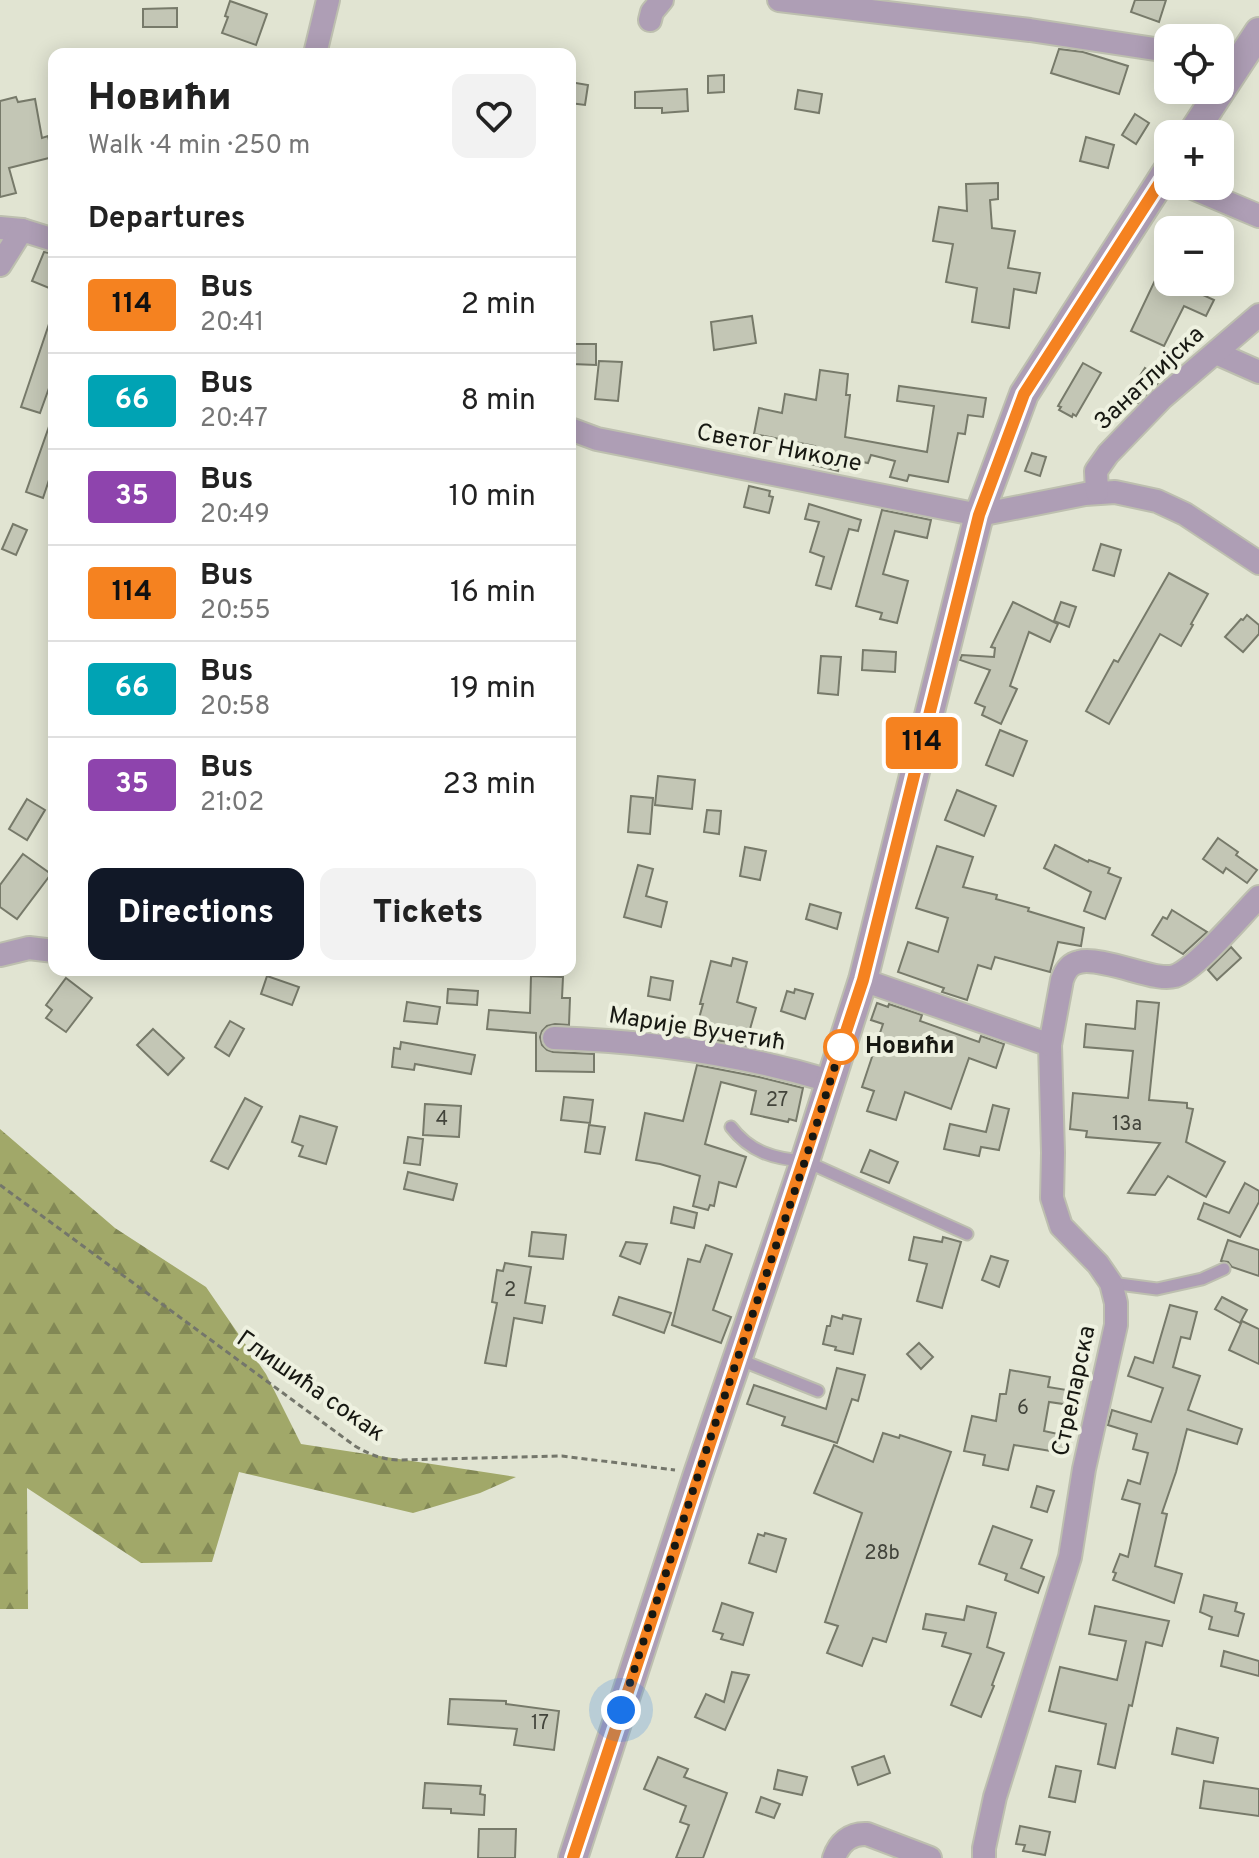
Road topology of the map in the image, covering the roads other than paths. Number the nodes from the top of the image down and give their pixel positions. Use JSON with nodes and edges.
{"nodes":[{"id":1,"x":328,"y":0,"type":"edge"},
{"id":2,"x":662,"y":0,"type":"edge"},
{"id":3,"x":779,"y":0,"type":"edge"},
{"id":4,"x":650,"y":20,"type":"dead end"},
{"id":5,"x":1259,"y":32,"type":"edge"},
{"id":6,"x":316,"y":48,"type":"edge"},
{"id":7,"x":1154,"y":49,"type":"edge"},
{"id":8,"x":1234,"y":60,"type":"edge"},
{"id":9,"x":1156,"y":200,"type":"edge"},
{"id":10,"x":1223,"y":200,"type":"edge"},
{"id":11,"x":1259,"y":216,"type":"edge"},
{"id":12,"x":11,"y":229,"type":"edge"},
{"id":13,"x":48,"y":238,"type":"edge"},
{"id":14,"x":0,"y":265,"type":"edge"},
{"id":15,"x":1259,"y":315,"type":"edge"},
{"id":16,"x":1216,"y":353,"type":"junction"},
{"id":17,"x":1259,"y":372,"type":"edge"},
{"id":18,"x":576,"y":431,"type":"edge"},
{"id":19,"x":1097,"y":492,"type":"junction"},
{"id":20,"x":979,"y":515,"type":"junction"},
{"id":21,"x":1259,"y":563,"type":"edge"},
{"id":22,"x":1259,"y":897,"type":"edge"},
{"id":23,"x":48,"y":950,"type":"edge"},
{"id":24,"x":0,"y":955,"type":"edge"},
{"id":25,"x":863,"y":980,"type":"junction"},
{"id":26,"x":554,"y":1038,"type":"dead end"},
{"id":27,"x":1050,"y":1045,"type":"junction"},
{"id":28,"x":830,"y":1081,"type":"junction"},
{"id":29,"x":731,"y":1127,"type":"dead end"},
{"id":30,"x":805,"y":1161,"type":"junction"},
{"id":31,"x":967,"y":1234,"type":"dead end"},
{"id":32,"x":1224,"y":1269,"type":"dead end"},
{"id":33,"x":1111,"y":1283,"type":"junction"},
{"id":34,"x":737,"y":1359,"type":"junction"},
{"id":35,"x":818,"y":1391,"type":"dead end"},
{"id":36,"x":573,"y":1858,"type":"edge"},
{"id":37,"x":834,"y":1858,"type":"edge"},
{"id":38,"x":930,"y":1858,"type":"edge"},
{"id":39,"x":984,"y":1858,"type":"edge"}],
"edges":[{"from":1,"to":6,"type":"street"},
{"from":2,"to":4,"type":"street"},
{"from":3,"to":7,"type":"street"},
{"from":5,"to":8,"type":"street"},
{"from":9,"to":20,"type":"street"},
{"from":10,"to":11,"type":"street"},
{"from":12,"to":13,"type":"street"},
{"from":12,"to":14,"type":"street"},
{"from":15,"to":16,"type":"street","name":"Занатлијска"},
{"from":16,"to":17,"type":"street"},
{"from":16,"to":19,"type":"street","name":"Занатлијска"},
{"from":18,"to":20,"type":"street","name":"Светог Николе"},
{"from":19,"to":20,"type":"street"},
{"from":19,"to":21,"type":"street"},
{"from":20,"to":25,"type":"street"},
{"from":22,"to":27,"type":"street"},
{"from":23,"to":24,"type":"street"},
{"from":25,"to":27,"type":"street"},
{"from":25,"to":28,"type":"street"},
{"from":26,"to":28,"type":"street","name":"Марије Вучетић"},
{"from":27,"to":33,"type":"street"},
{"from":28,"to":30,"type":"street"},
{"from":29,"to":30,"type":"lane"},
{"from":30,"to":31,"type":"lane"},
{"from":30,"to":34,"type":"street"},
{"from":32,"to":33,"type":"lane"},
{"from":33,"to":39,"type":"street","name":"Стреларска"},
{"from":34,"to":35,"type":"lane"},
{"from":34,"to":36,"type":"street"},
{"from":37,"to":38,"type":"street"}]}
